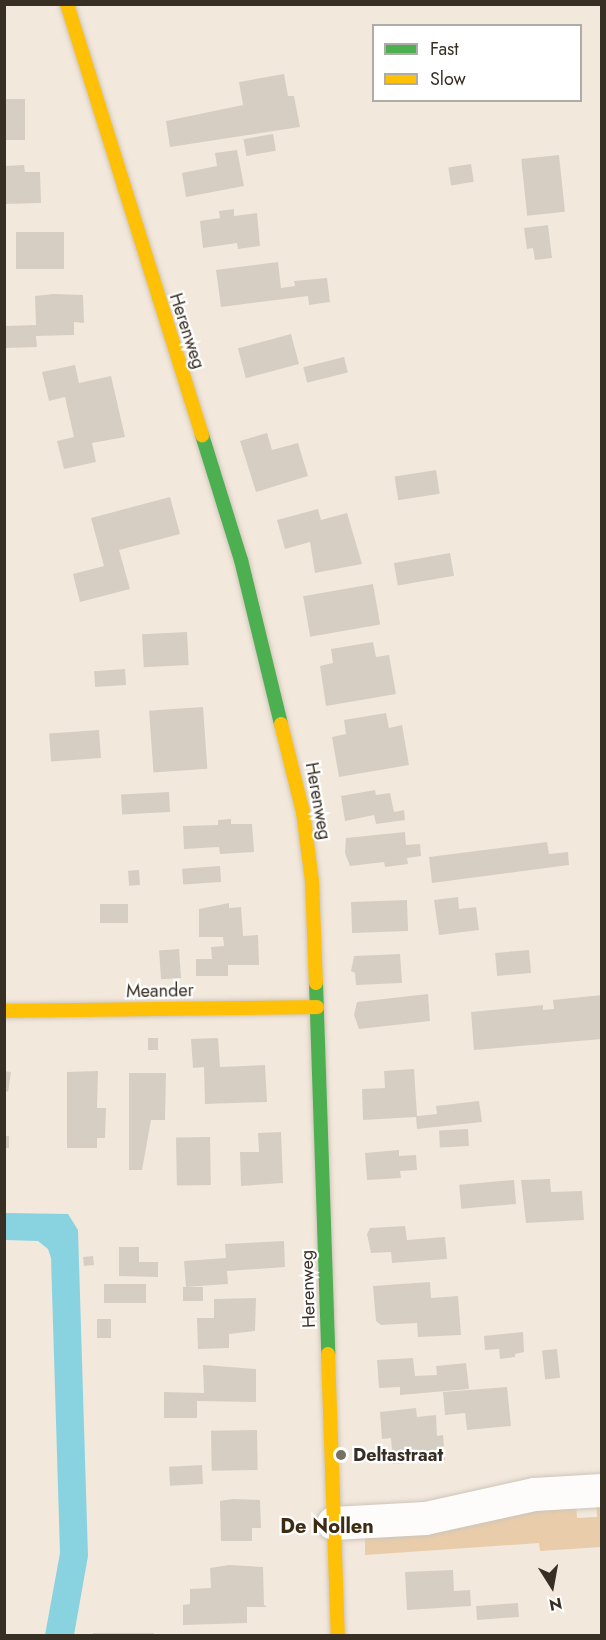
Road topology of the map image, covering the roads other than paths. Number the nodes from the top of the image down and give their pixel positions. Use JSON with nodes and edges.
{"nodes":[{"id":1,"x":67,"y":4,"type":"edge"},
{"id":2,"x":317,"y":1007,"type":"junction"},
{"id":3,"x":4,"y":1011,"type":"edge"},
{"id":4,"x":602,"y":1490,"type":"edge"},
{"id":5,"x":333,"y":1523,"type":"junction"},
{"id":6,"x":338,"y":1635,"type":"edge"}],
"edges":[{"from":1,"to":2,"type":"street","name":"Herenweg"},
{"from":2,"to":3,"type":"street","name":"Meander"},
{"from":2,"to":5,"type":"street","name":"Herenweg"},
{"from":4,"to":5,"type":"street"},
{"from":5,"to":6,"type":"street","name":"Herenweg"}]}
